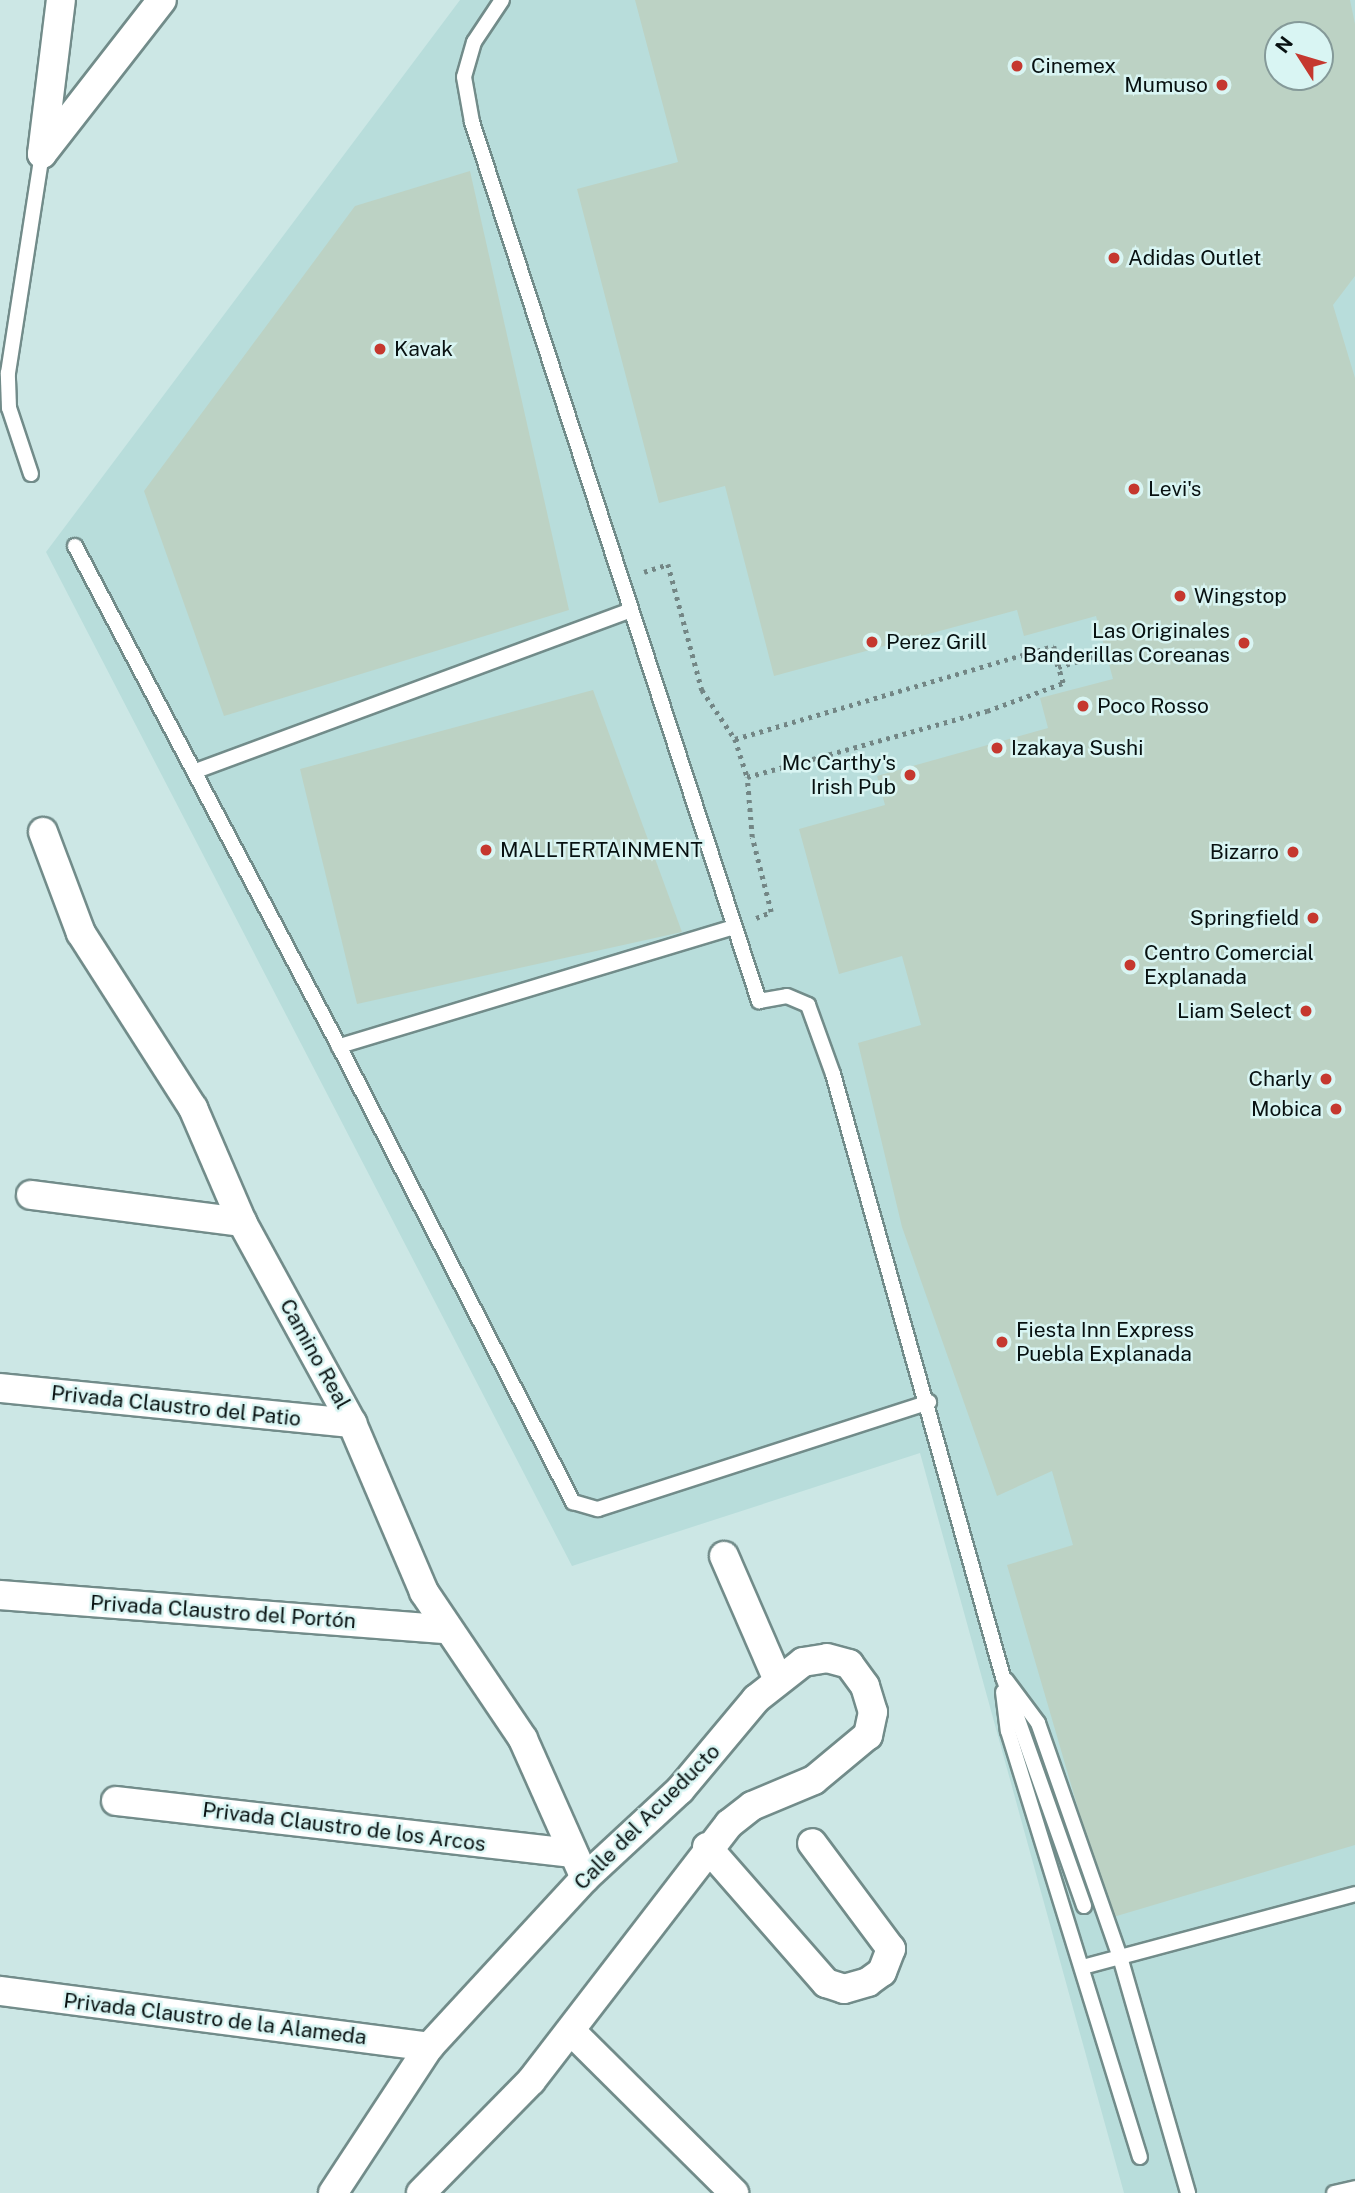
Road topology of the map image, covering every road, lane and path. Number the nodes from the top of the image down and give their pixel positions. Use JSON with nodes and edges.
{"nodes":[{"id":1,"x":61,"y":0,"type":"edge"},
{"id":2,"x":162,"y":0,"type":"edge"},
{"id":3,"x":502,"y":0,"type":"edge"},
{"id":4,"x":42,"y":154,"type":"junction"},
{"id":5,"x":31,"y":474,"type":"dead end"},
{"id":6,"x":75,"y":546,"type":"dead end"},
{"id":7,"x":618,"y":581,"type":"junction"},
{"id":8,"x":628,"y":611,"type":"junction"},
{"id":9,"x":1105,"y":653,"type":"dead end"},
{"id":10,"x":1058,"y":667,"type":"junction"},
{"id":11,"x":734,"y":739,"type":"junction"},
{"id":12,"x":196,"y":771,"type":"junction"},
{"id":13,"x":747,"y":777,"type":"junction"},
{"id":14,"x":43,"y":832,"type":"dead end"},
{"id":15,"x":734,"y":927,"type":"junction"},
{"id":16,"x":339,"y":1046,"type":"junction"},
{"id":17,"x":31,"y":1195,"type":"dead end"},
{"id":18,"x":243,"y":1222,"type":"junction"},
{"id":19,"x":0,"y":1388,"type":"edge"},
{"id":20,"x":929,"y":1402,"type":"junction"},
{"id":21,"x":352,"y":1423,"type":"junction"},
{"id":22,"x":724,"y":1556,"type":"dead end"},
{"id":23,"x":0,"y":1595,"type":"edge"},
{"id":24,"x":446,"y":1629,"type":"junction"},
{"id":25,"x":1003,"y":1676,"type":"junction"},
{"id":26,"x":777,"y":1678,"type":"junction"},
{"id":27,"x":116,"y":1801,"type":"dead end"},
{"id":28,"x":812,"y":1843,"type":"dead end"},
{"id":29,"x":707,"y":1847,"type":"junction"},
{"id":30,"x":579,"y":1865,"type":"junction"},
{"id":31,"x":1355,"y":1894,"type":"edge"},
{"id":32,"x":1084,"y":1906,"type":"dead end"},
{"id":33,"x":1120,"y":1957,"type":"junction"},
{"id":34,"x":1083,"y":1968,"type":"junction"},
{"id":35,"x":0,"y":1991,"type":"edge"},
{"id":36,"x":571,"y":2031,"type":"junction"},
{"id":37,"x":429,"y":2048,"type":"junction"},
{"id":38,"x":1140,"y":2157,"type":"dead end"},
{"id":39,"x":345,"y":2188,"type":"edge"},
{"id":40,"x":1355,"y":2188,"type":"edge"},
{"id":41,"x":433,"y":2189,"type":"edge"},
{"id":42,"x":734,"y":2193,"type":"edge"},
{"id":43,"x":1188,"y":2193,"type":"edge"},
{"id":44,"x":1334,"y":2193,"type":"edge"}],
"edges":[{"from":1,"to":4,"type":"street"},
{"from":2,"to":4,"type":"street"},
{"from":3,"to":7,"type":"lane"},
{"from":4,"to":5,"type":"lane"},
{"from":6,"to":12,"type":"lane"},
{"from":7,"to":8,"type":"lane"},
{"from":7,"to":11,"type":"path"},
{"from":8,"to":12,"type":"lane"},
{"from":8,"to":15,"type":"lane"},
{"from":9,"to":10,"type":"path"},
{"from":10,"to":11,"type":"path"},
{"from":10,"to":13,"type":"path"},
{"from":11,"to":13,"type":"path"},
{"from":12,"to":16,"type":"lane"},
{"from":13,"to":15,"type":"path"},
{"from":14,"to":18,"type":"street","name":"Camino Real"},
{"from":15,"to":16,"type":"lane"},
{"from":15,"to":20,"type":"lane"},
{"from":16,"to":20,"type":"lane"},
{"from":17,"to":18,"type":"street"},
{"from":18,"to":21,"type":"street","name":"Camino Real"},
{"from":19,"to":21,"type":"street","name":"Privada Claustro del Patio"},
{"from":20,"to":25,"type":"lane"},
{"from":21,"to":24,"type":"street","name":"Camino Real"},
{"from":22,"to":26,"type":"street"},
{"from":23,"to":24,"type":"street","name":"Privada Claustro del Portón"},
{"from":24,"to":30,"type":"street","name":"Camino Real"},
{"from":25,"to":32,"type":"lane"},
{"from":25,"to":33,"type":"lane"},
{"from":25,"to":34,"type":"lane"},
{"from":26,"to":29,"type":"street","name":"Calle del Acueducto"},
{"from":26,"to":30,"type":"street","name":"Calle del Acueducto"},
{"from":27,"to":30,"type":"street","name":"Privada Claustro de los Arcos"},
{"from":28,"to":29,"type":"street"},
{"from":29,"to":36,"type":"street","name":"Calle del Acueducto"},
{"from":30,"to":37,"type":"street","name":"Calle del Acueducto"},
{"from":31,"to":33,"type":"lane"},
{"from":33,"to":34,"type":"lane"},
{"from":33,"to":43,"type":"lane"},
{"from":34,"to":38,"type":"lane"},
{"from":35,"to":37,"type":"street","name":"Privada Claustro de la Alameda"},
{"from":36,"to":41,"type":"street","name":"Calle del Acueducto"},
{"from":36,"to":42,"type":"street"},
{"from":37,"to":39,"type":"street","name":"Calle del Acueducto"},
{"from":40,"to":44,"type":"lane"}]}
